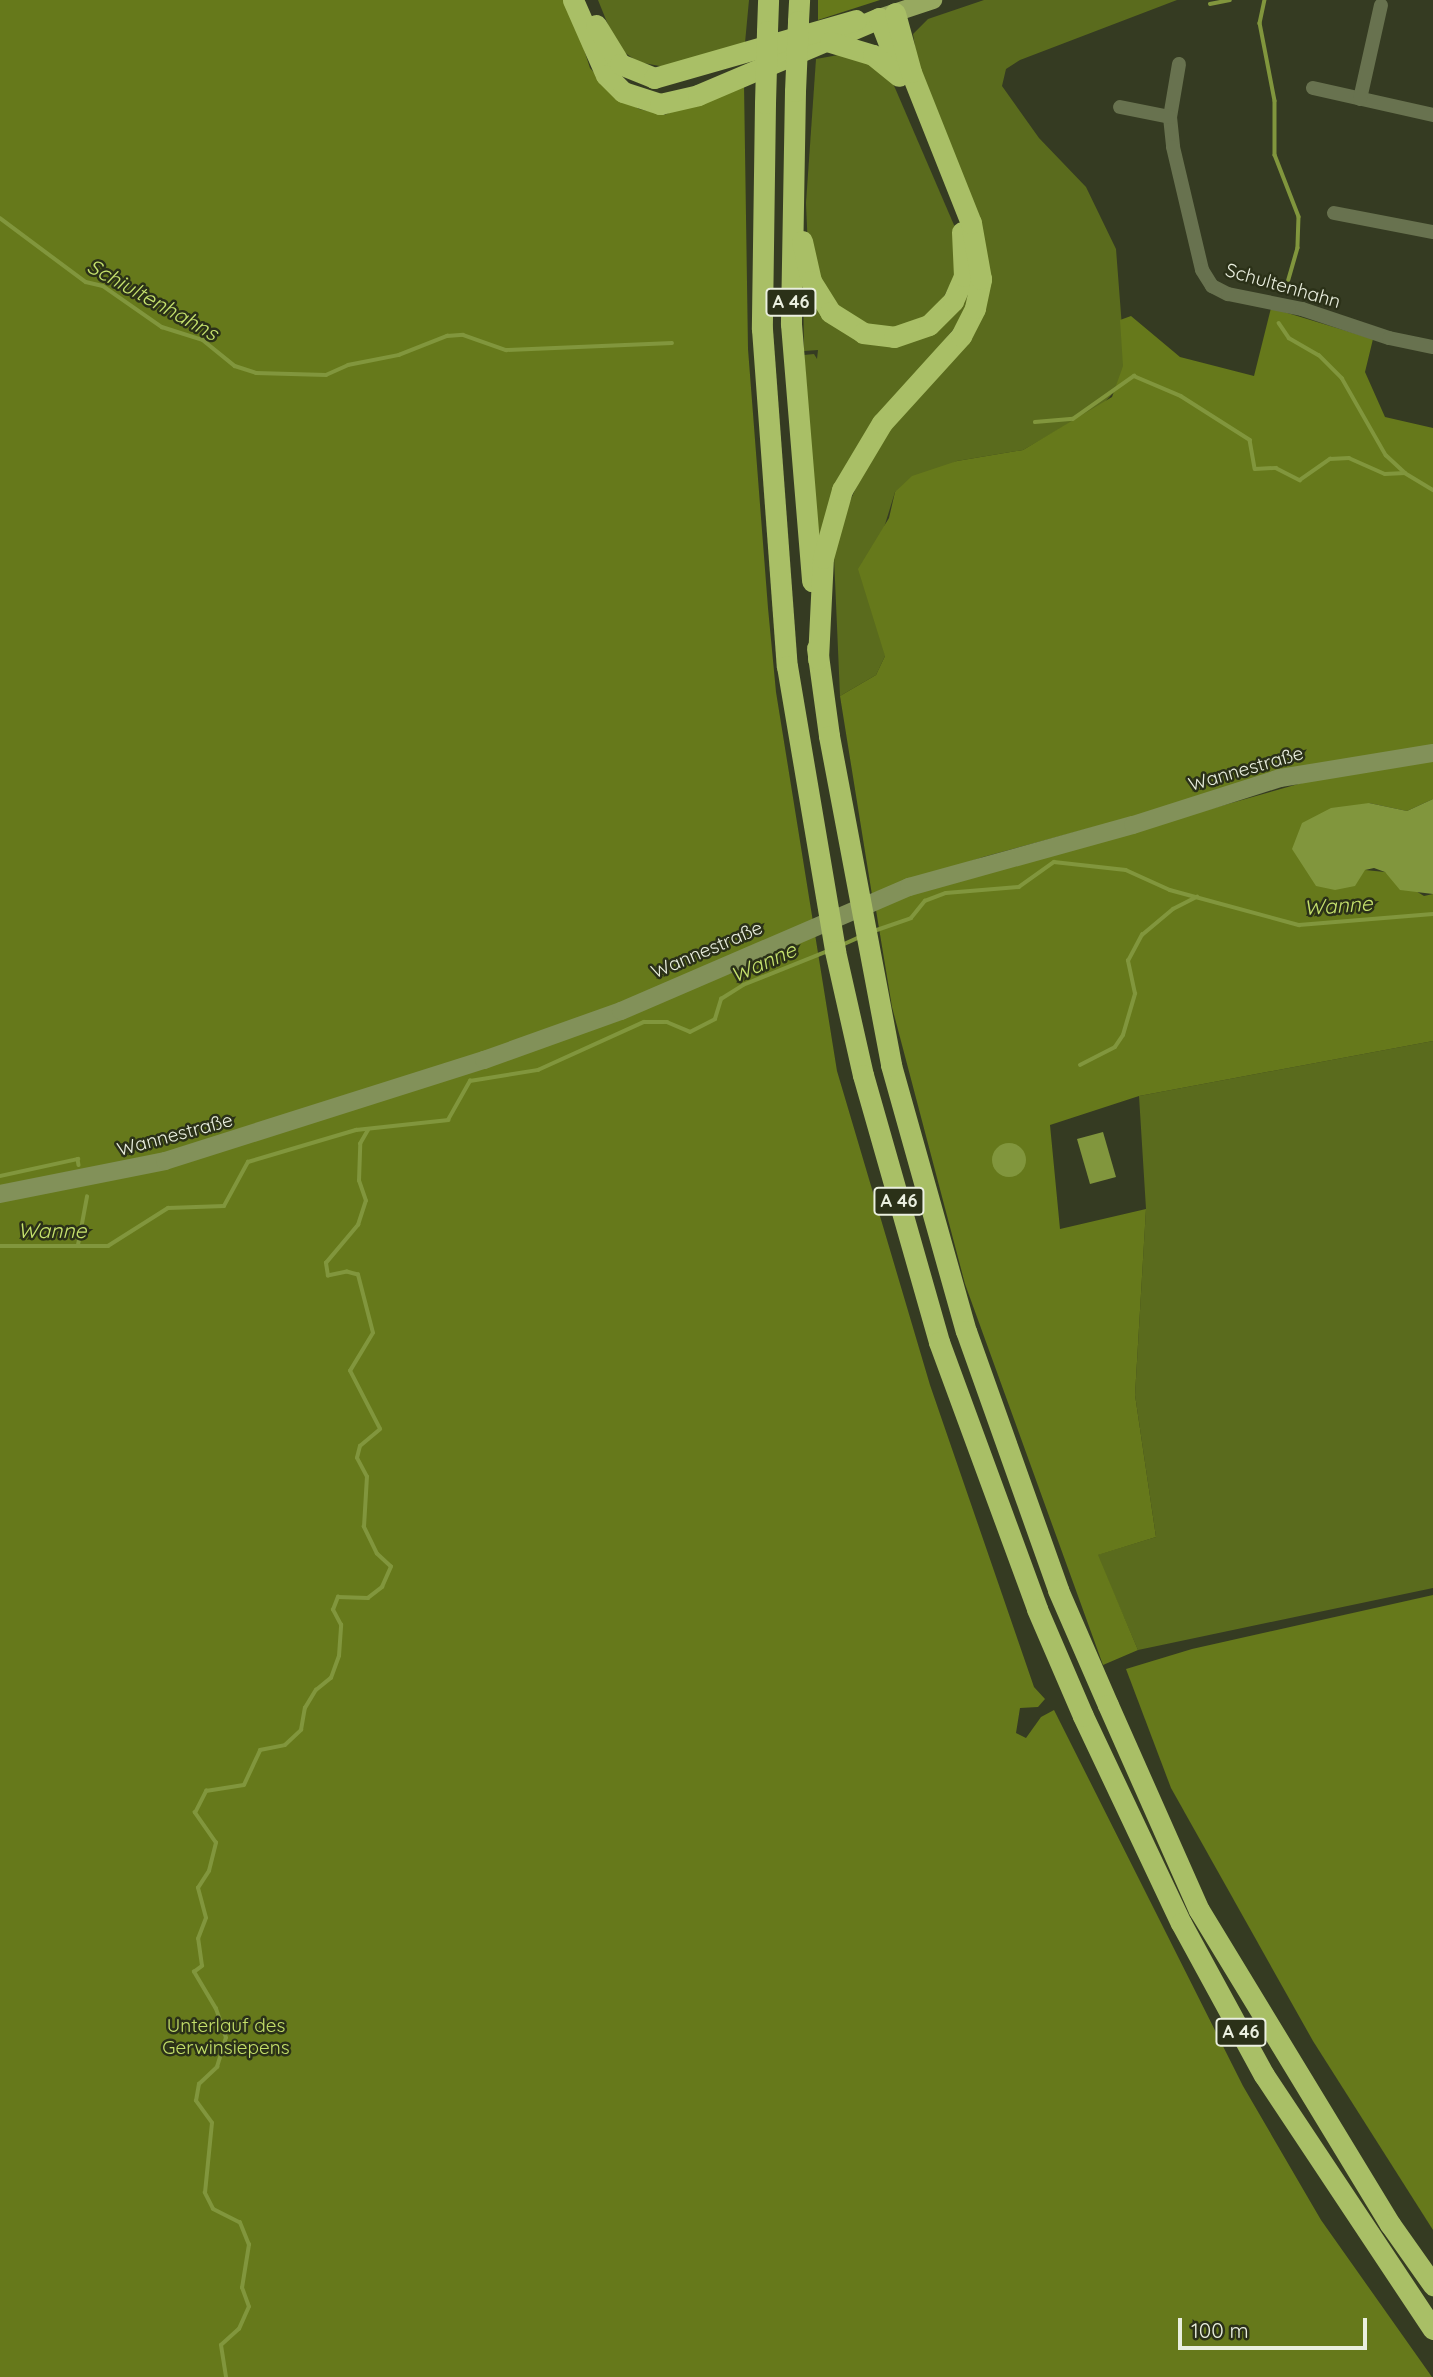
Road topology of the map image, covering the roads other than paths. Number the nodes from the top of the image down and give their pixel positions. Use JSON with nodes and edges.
{"nodes":[{"id":1,"x":573,"y":0,"type":"edge"},
{"id":2,"x":587,"y":0,"type":"edge"},
{"id":3,"x":768,"y":0,"type":"edge"},
{"id":4,"x":933,"y":0,"type":"edge"},
{"id":5,"x":1381,"y":5,"type":"dead end"},
{"id":6,"x":798,"y":11,"type":"edge"},
{"id":7,"x":887,"y":15,"type":"junction"},
{"id":8,"x":830,"y":42,"type":"junction"},
{"id":9,"x":1179,"y":64,"type":"dead end"},
{"id":10,"x":902,"y":79,"type":"junction"},
{"id":11,"x":1313,"y":88,"type":"dead end"},
{"id":12,"x":1360,"y":99,"type":"junction"},
{"id":13,"x":1120,"y":107,"type":"dead end"},
{"id":14,"x":1433,"y":115,"type":"edge"},
{"id":15,"x":1170,"y":117,"type":"junction"},
{"id":16,"x":794,"y":130,"type":"junction"},
{"id":17,"x":1334,"y":213,"type":"dead end"},
{"id":18,"x":1433,"y":232,"type":"edge"},
{"id":19,"x":1433,"y":347,"type":"edge"},
{"id":20,"x":818,"y":662,"type":"junction"},
{"id":21,"x":1433,"y":753,"type":"edge"},
{"id":22,"x":0,"y":1194,"type":"edge"},
{"id":23,"x":1390,"y":2224,"type":"junction"},
{"id":24,"x":1433,"y":2276,"type":"edge"},
{"id":25,"x":1433,"y":2286,"type":"edge"},
{"id":26,"x":1433,"y":2329,"type":"edge"}],
"edges":[{"from":1,"to":8,"type":"highway"},
{"from":2,"to":7,"type":"highway"},
{"from":3,"to":26,"type":"highway","number":"A 46","bridge":true},
{"from":4,"to":7,"type":"main road"},
{"from":5,"to":12,"type":"street"},
{"from":6,"to":16,"type":"highway","number":"A 46","bridge":true},
{"from":7,"to":8,"type":"highway"},
{"from":7,"to":10,"type":"highway"},
{"from":7,"to":20,"type":"highway"},
{"from":8,"to":10,"type":"highway"},
{"from":9,"to":15,"type":"street","name":"Schultenhahn"},
{"from":10,"to":16,"type":"highway"},
{"from":11,"to":12,"type":"street"},
{"from":12,"to":14,"type":"street"},
{"from":13,"to":15,"type":"street"},
{"from":15,"to":19,"type":"street","name":"Schultenhahn"},
{"from":16,"to":20,"type":"highway","number":"A 46"},
{"from":17,"to":18,"type":"street"},
{"from":20,"to":23,"type":"highway","number":"A 46","bridge":true},
{"from":21,"to":22,"type":"street","name":"Wannestraße"},
{"from":23,"to":24,"type":"highway"},
{"from":23,"to":25,"type":"highway","number":"A 46"}]}
